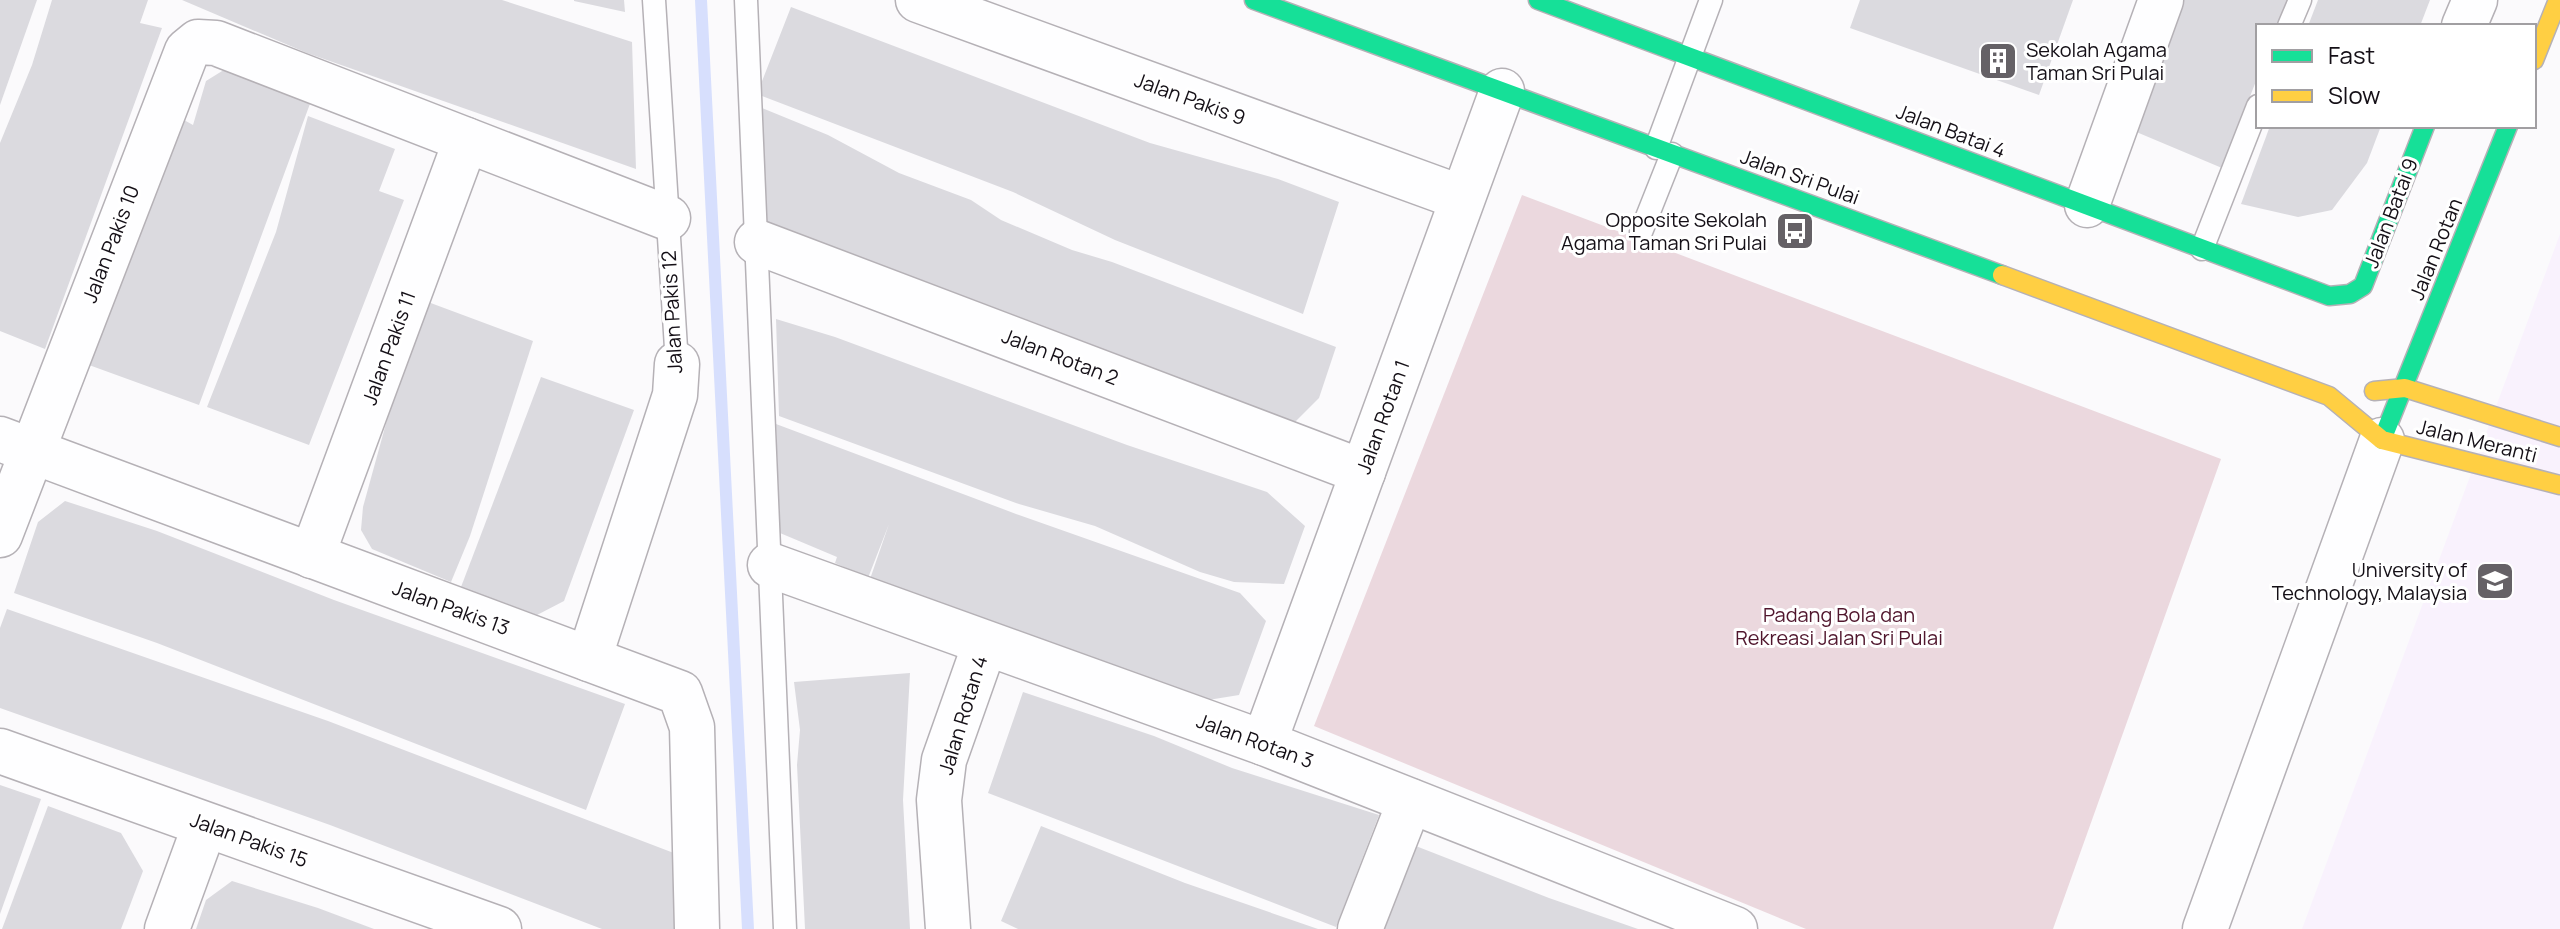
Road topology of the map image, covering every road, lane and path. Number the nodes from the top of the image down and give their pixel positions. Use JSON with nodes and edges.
{"nodes":[{"id":1,"x":654,"y":0,"type":"edge"},
{"id":2,"x":746,"y":0,"type":"edge"},
{"id":3,"x":918,"y":0,"type":"edge"},
{"id":4,"x":1254,"y":0,"type":"edge"},
{"id":5,"x":1538,"y":0,"type":"edge"},
{"id":6,"x":1711,"y":0,"type":"edge"},
{"id":7,"x":2161,"y":0,"type":"edge"},
{"id":8,"x":2300,"y":0,"type":"edge"},
{"id":9,"x":2475,"y":0,"type":"edge"},
{"id":10,"x":2558,"y":0,"type":"edge"},
{"id":11,"x":1586,"y":8,"type":"edge"},
{"id":12,"x":2290,"y":24,"type":"edge"},
{"id":13,"x":2465,"y":24,"type":"edge"},
{"id":14,"x":2536,"y":55,"type":"edge"},
{"id":15,"x":1690,"y":56,"type":"junction"},
{"id":16,"x":1502,"y":91,"type":"junction"},
{"id":17,"x":2256,"y":111,"type":"edge"},
{"id":18,"x":2424,"y":128,"type":"edge"},
{"id":19,"x":2507,"y":128,"type":"edge"},
{"id":20,"x":466,"y":140,"type":"junction"},
{"id":21,"x":1664,"y":151,"type":"junction"},
{"id":22,"x":1462,"y":198,"type":"junction"},
{"id":23,"x":2087,"y":205,"type":"junction"},
{"id":24,"x":668,"y":218,"type":"junction"},
{"id":25,"x":1641,"y":232,"type":"dead end"},
{"id":26,"x":757,"y":242,"type":"junction"},
{"id":27,"x":2202,"y":249,"type":"junction"},
{"id":28,"x":2350,"y":294,"type":"joint"},
{"id":29,"x":677,"y":364,"type":"joint"},
{"id":30,"x":2405,"y":388,"type":"junction"},
{"id":31,"x":2329,"y":396,"type":"junction"},
{"id":32,"x":2560,"y":437,"type":"edge"},
{"id":33,"x":2382,"y":440,"type":"junction"},
{"id":34,"x":15,"y":445,"type":"edge"},
{"id":35,"x":1363,"y":472,"type":"junction"},
{"id":36,"x":2560,"y":485,"type":"edge"},
{"id":37,"x":0,"y":535,"type":"edge"},
{"id":38,"x":312,"y":556,"type":"junction"},
{"id":39,"x":770,"y":565,"type":"junction"},
{"id":40,"x":985,"y":644,"type":"junction"},
{"id":41,"x":589,"y":659,"type":"junction"},
{"id":42,"x":1264,"y":743,"type":"junction"},
{"id":43,"x":0,"y":751,"type":"edge"},
{"id":44,"x":1410,"y":801,"type":"junction"},
{"id":45,"x":205,"y":825,"type":"junction"},
{"id":46,"x":167,"y":929,"type":"edge"},
{"id":47,"x":499,"y":929,"type":"edge"},
{"id":48,"x":697,"y":929,"type":"edge"},
{"id":49,"x":785,"y":929,"type":"edge"},
{"id":50,"x":948,"y":929,"type":"edge"},
{"id":51,"x":1360,"y":929,"type":"edge"},
{"id":52,"x":1735,"y":929,"type":"edge"},
{"id":53,"x":2205,"y":929,"type":"edge"}],
"edges":[{"from":1,"to":24,"type":"lane","name":"Jalan Pakis 12"},
{"from":2,"to":26,"type":"lane"},
{"from":3,"to":22,"type":"street","name":"Jalan Pakis 9"},
{"from":4,"to":16,"type":"street","name":"Jalan Sri Pulai"},
{"from":5,"to":11,"type":"street","name":"Jalan Batai 4"},
{"from":6,"to":15,"type":"lane"},
{"from":7,"to":23,"type":"street"},
{"from":8,"to":12,"type":"lane"},
{"from":9,"to":13,"type":"street"},
{"from":10,"to":14,"type":"street"},
{"from":11,"to":15,"type":"street","name":"Jalan Batai 4"},
{"from":15,"to":21,"type":"lane"},
{"from":15,"to":23,"type":"street","name":"Jalan Batai 4"},
{"from":16,"to":21,"type":"street","name":"Jalan Sri Pulai"},
{"from":16,"to":22,"type":"street","name":"Jalan Rotan 1"},
{"from":17,"to":27,"type":"lane"},
{"from":18,"to":28,"type":"street","name":"Jalan Batai 9"},
{"from":19,"to":30,"type":"street","name":"Jalan Rotan"},
{"from":20,"to":24,"type":"street"},
{"from":20,"to":34,"type":"street","name":"Jalan Pakis 10"},
{"from":20,"to":38,"type":"street","name":"Jalan Pakis 11"},
{"from":21,"to":25,"type":"lane"},
{"from":21,"to":31,"type":"street","name":"Jalan Sri Pulai"},
{"from":22,"to":35,"type":"street","name":"Jalan Rotan 1"},
{"from":23,"to":27,"type":"street","name":"Jalan Batai 4"},
{"from":24,"to":29,"type":"lane","name":"Jalan Pakis 12"},
{"from":26,"to":35,"type":"street","name":"Jalan Rotan 2"},
{"from":26,"to":39,"type":"lane"},
{"from":27,"to":28,"type":"street","name":"Jalan Batai 4"},
{"from":29,"to":41,"type":"street","name":"Jalan Pakis 12"},
{"from":30,"to":31,"type":"street","name":"Jalan Sri Pulai"},
{"from":30,"to":32,"type":"street","name":"Jalan Meranti"},
{"from":30,"to":33,"type":"street","name":"Jalan Rotan"},
{"from":31,"to":33,"type":"street","name":"Jalan Sri Pulai"},
{"from":33,"to":36,"type":"street","name":"Jalan Meranti"},
{"from":33,"to":53,"type":"street"},
{"from":34,"to":37,"type":"street","name":"Jalan Pakis 10"},
{"from":34,"to":38,"type":"street","name":"Jalan Pakis 13"},
{"from":35,"to":42,"type":"street","name":"Jalan Rotan 1"},
{"from":38,"to":41,"type":"street","name":"Jalan Pakis 13"},
{"from":39,"to":40,"type":"street","name":"Jalan Rotan 3"},
{"from":39,"to":49,"type":"lane"},
{"from":40,"to":42,"type":"street","name":"Jalan Rotan 3"},
{"from":40,"to":50,"type":"street","name":"Jalan Rotan 4"},
{"from":41,"to":48,"type":"street","name":"Jalan Pakis 13"},
{"from":42,"to":44,"type":"street","name":"Jalan Rotan 3"},
{"from":43,"to":45,"type":"street","name":"Jalan Pakis 15"},
{"from":44,"to":51,"type":"street"},
{"from":44,"to":52,"type":"street","name":"Jalan Rotan 3"},
{"from":45,"to":46,"type":"street"},
{"from":45,"to":47,"type":"street","name":"Jalan Pakis 15"}]}
